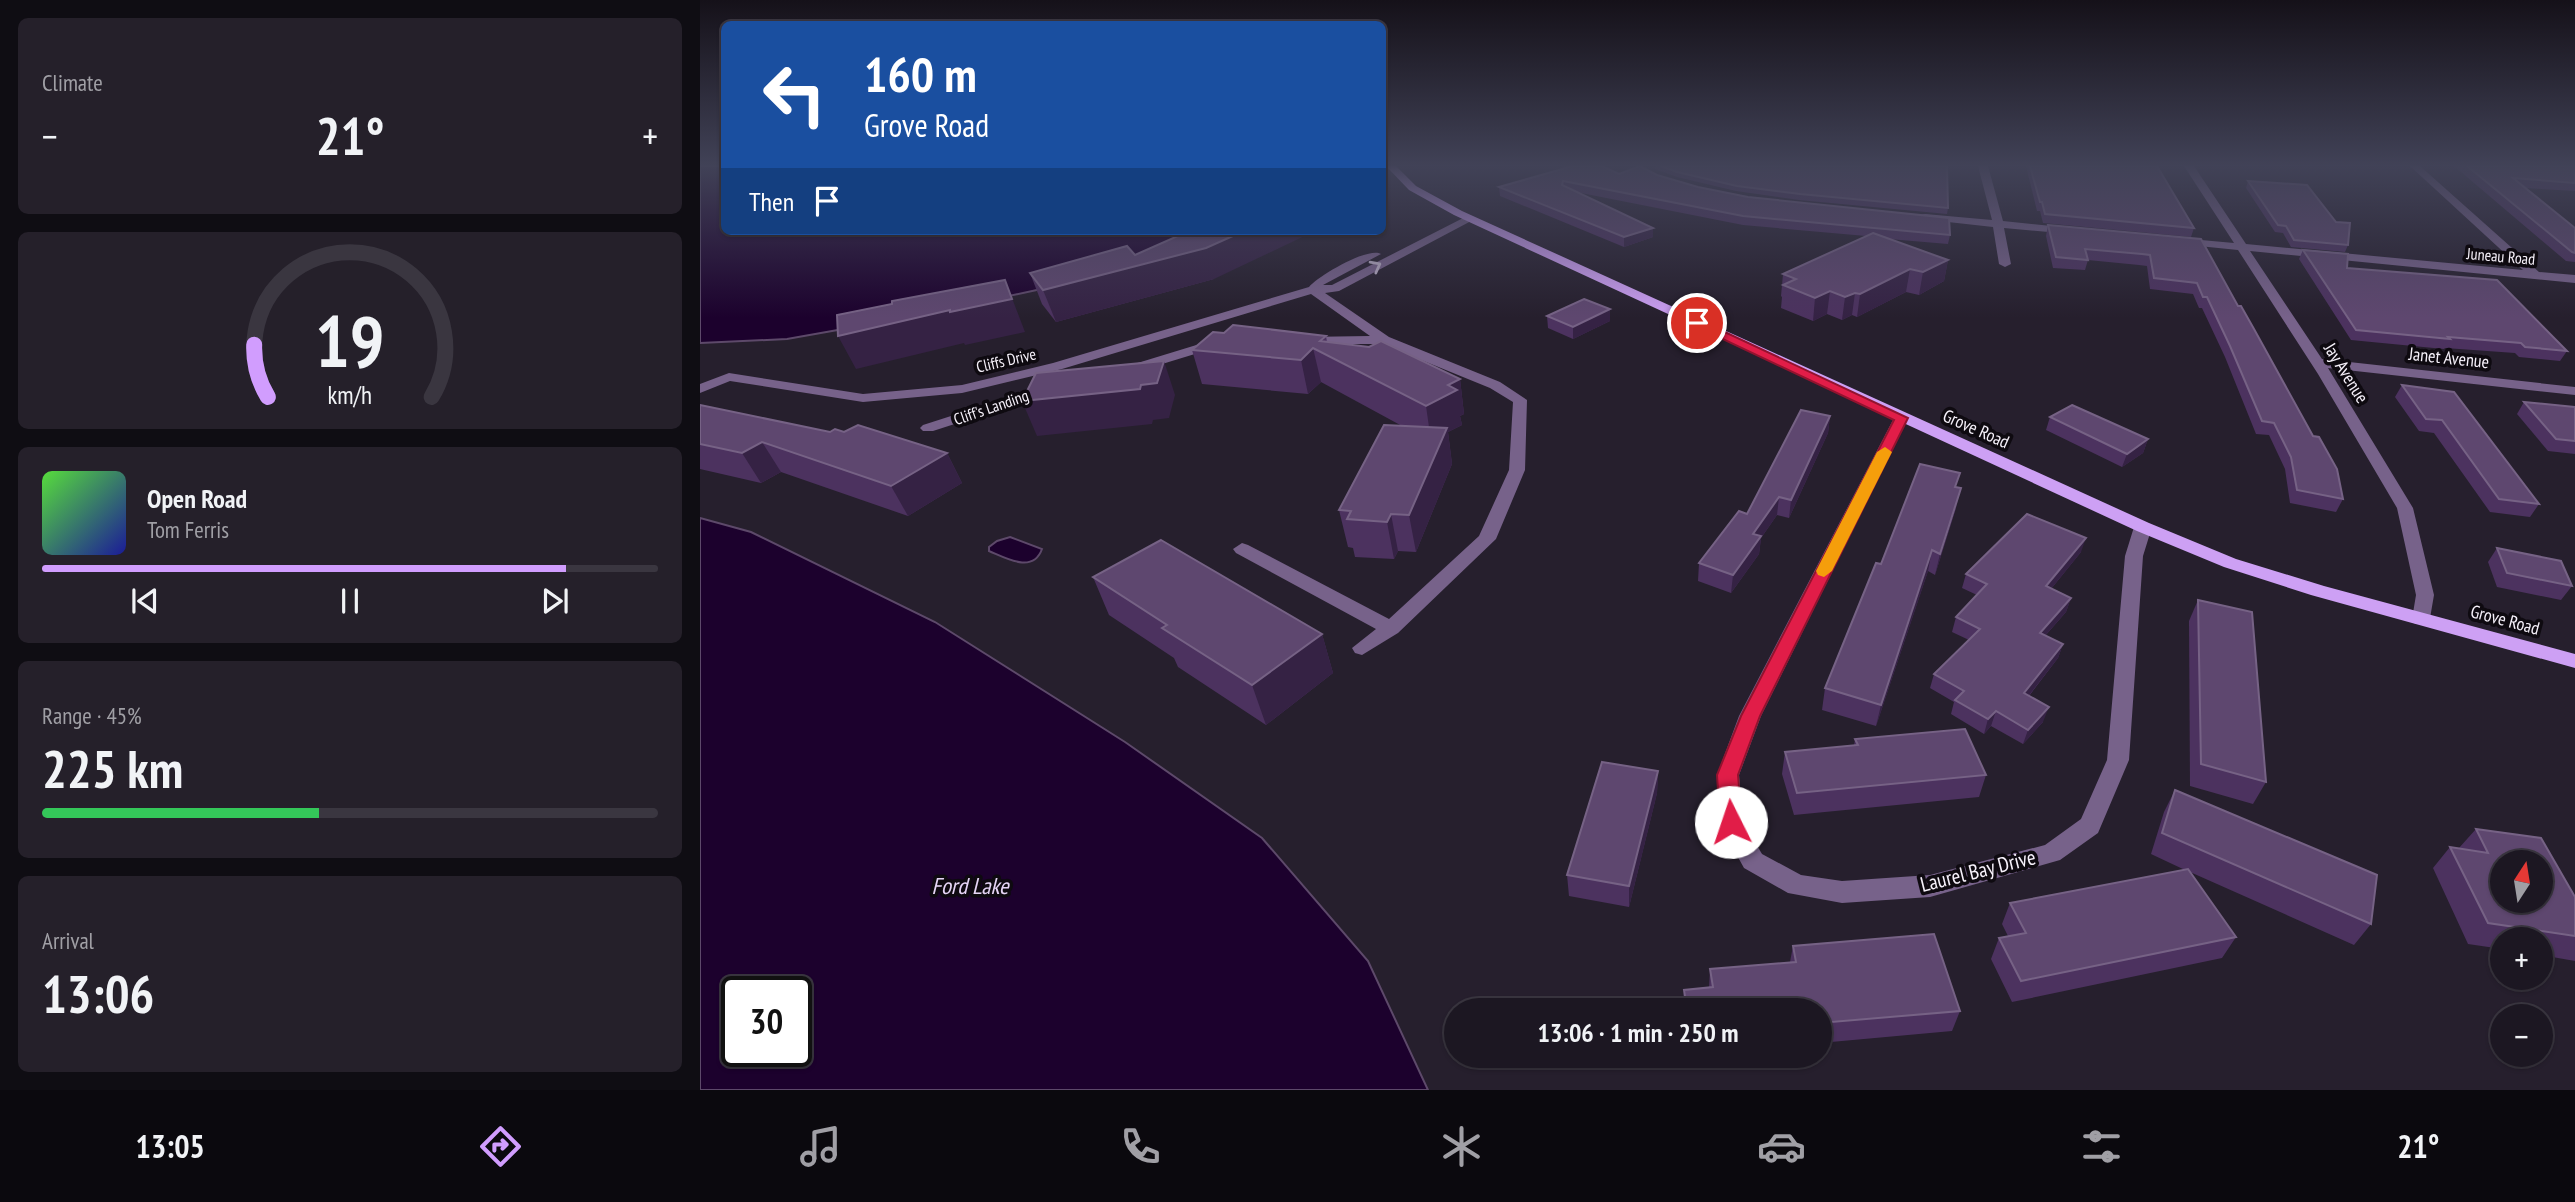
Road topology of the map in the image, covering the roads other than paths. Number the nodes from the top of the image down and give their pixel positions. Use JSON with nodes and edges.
{"nodes":[{"id":1,"x":1462,"y":217,"type":"edge"},
{"id":2,"x":1466,"y":217,"type":"edge"},
{"id":3,"x":1925,"y":217,"type":"edge"},
{"id":4,"x":1996,"y":217,"type":"edge"},
{"id":5,"x":2222,"y":217,"type":"edge"},
{"id":6,"x":2471,"y":217,"type":"edge"},
{"id":7,"x":1998,"y":224,"type":"junction"},
{"id":8,"x":2084,"y":232,"type":"edge"},
{"id":9,"x":2164,"y":240,"type":"edge"},
{"id":10,"x":2242,"y":247,"type":"junction"},
{"id":11,"x":2005,"y":264,"type":"dead end"},
{"id":12,"x":2535,"y":275,"type":"junction"},
{"id":13,"x":2575,"y":279,"type":"edge"},
{"id":14,"x":1313,"y":290,"type":"junction"},
{"id":15,"x":1234,"y":341,"type":"edge"},
{"id":16,"x":1290,"y":341,"type":"edge"},
{"id":17,"x":1384,"y":341,"type":"junction"},
{"id":18,"x":2318,"y":363,"type":"junction"},
{"id":19,"x":1126,"y":372,"type":"edge"},
{"id":20,"x":1062,"y":386,"type":"edge"},
{"id":21,"x":700,"y":388,"type":"edge"},
{"id":22,"x":2575,"y":391,"type":"edge"},
{"id":23,"x":1901,"y":418,"type":"junction"},
{"id":24,"x":929,"y":428,"type":"dead end"},
{"id":25,"x":2143,"y":527,"type":"junction"},
{"id":26,"x":1242,"y":549,"type":"dead end"},
{"id":27,"x":2422,"y":619,"type":"junction"},
{"id":28,"x":1391,"y":628,"type":"junction"},
{"id":29,"x":1362,"y":648,"type":"dead end"},
{"id":30,"x":2575,"y":661,"type":"edge"}],
"edges":[{"from":1,"to":14,"type":"street","name":"Cliffs Drive"},
{"from":2,"to":23,"type":"main road","name":"Grove Road"},
{"from":3,"to":7,"type":"street"},
{"from":4,"to":7,"type":"street"},
{"from":5,"to":10,"type":"street","name":"Jay Avenue"},
{"from":6,"to":12,"type":"street"},
{"from":7,"to":8,"type":"street"},
{"from":7,"to":11,"type":"street"},
{"from":9,"to":10,"type":"street","name":"Juneau Road"},
{"from":10,"to":12,"type":"street","name":"Juneau Road"},
{"from":10,"to":18,"type":"street","name":"Jay Avenue"},
{"from":12,"to":13,"type":"street","name":"Juneau Road"},
{"from":14,"to":17,"type":"street"},
{"from":14,"to":21,"type":"street","name":"Cliffs Drive"},
{"from":15,"to":19,"type":"street"},
{"from":16,"to":17,"type":"street"},
{"from":17,"to":28,"type":"street"},
{"from":18,"to":22,"type":"street","name":"Janet Avenue"},
{"from":18,"to":27,"type":"street","name":"Jay Avenue"},
{"from":20,"to":24,"type":"street","name":"Cliff's Landing"},
{"from":23,"to":25,"type":"main road","name":"Grove Road"},
{"from":23,"to":25,"type":"street","name":"Laurel Bay Drive"},
{"from":25,"to":27,"type":"main road","name":"Grove Road"},
{"from":26,"to":28,"type":"street"},
{"from":27,"to":30,"type":"main road","name":"Grove Road"},
{"from":28,"to":29,"type":"street"}]}
